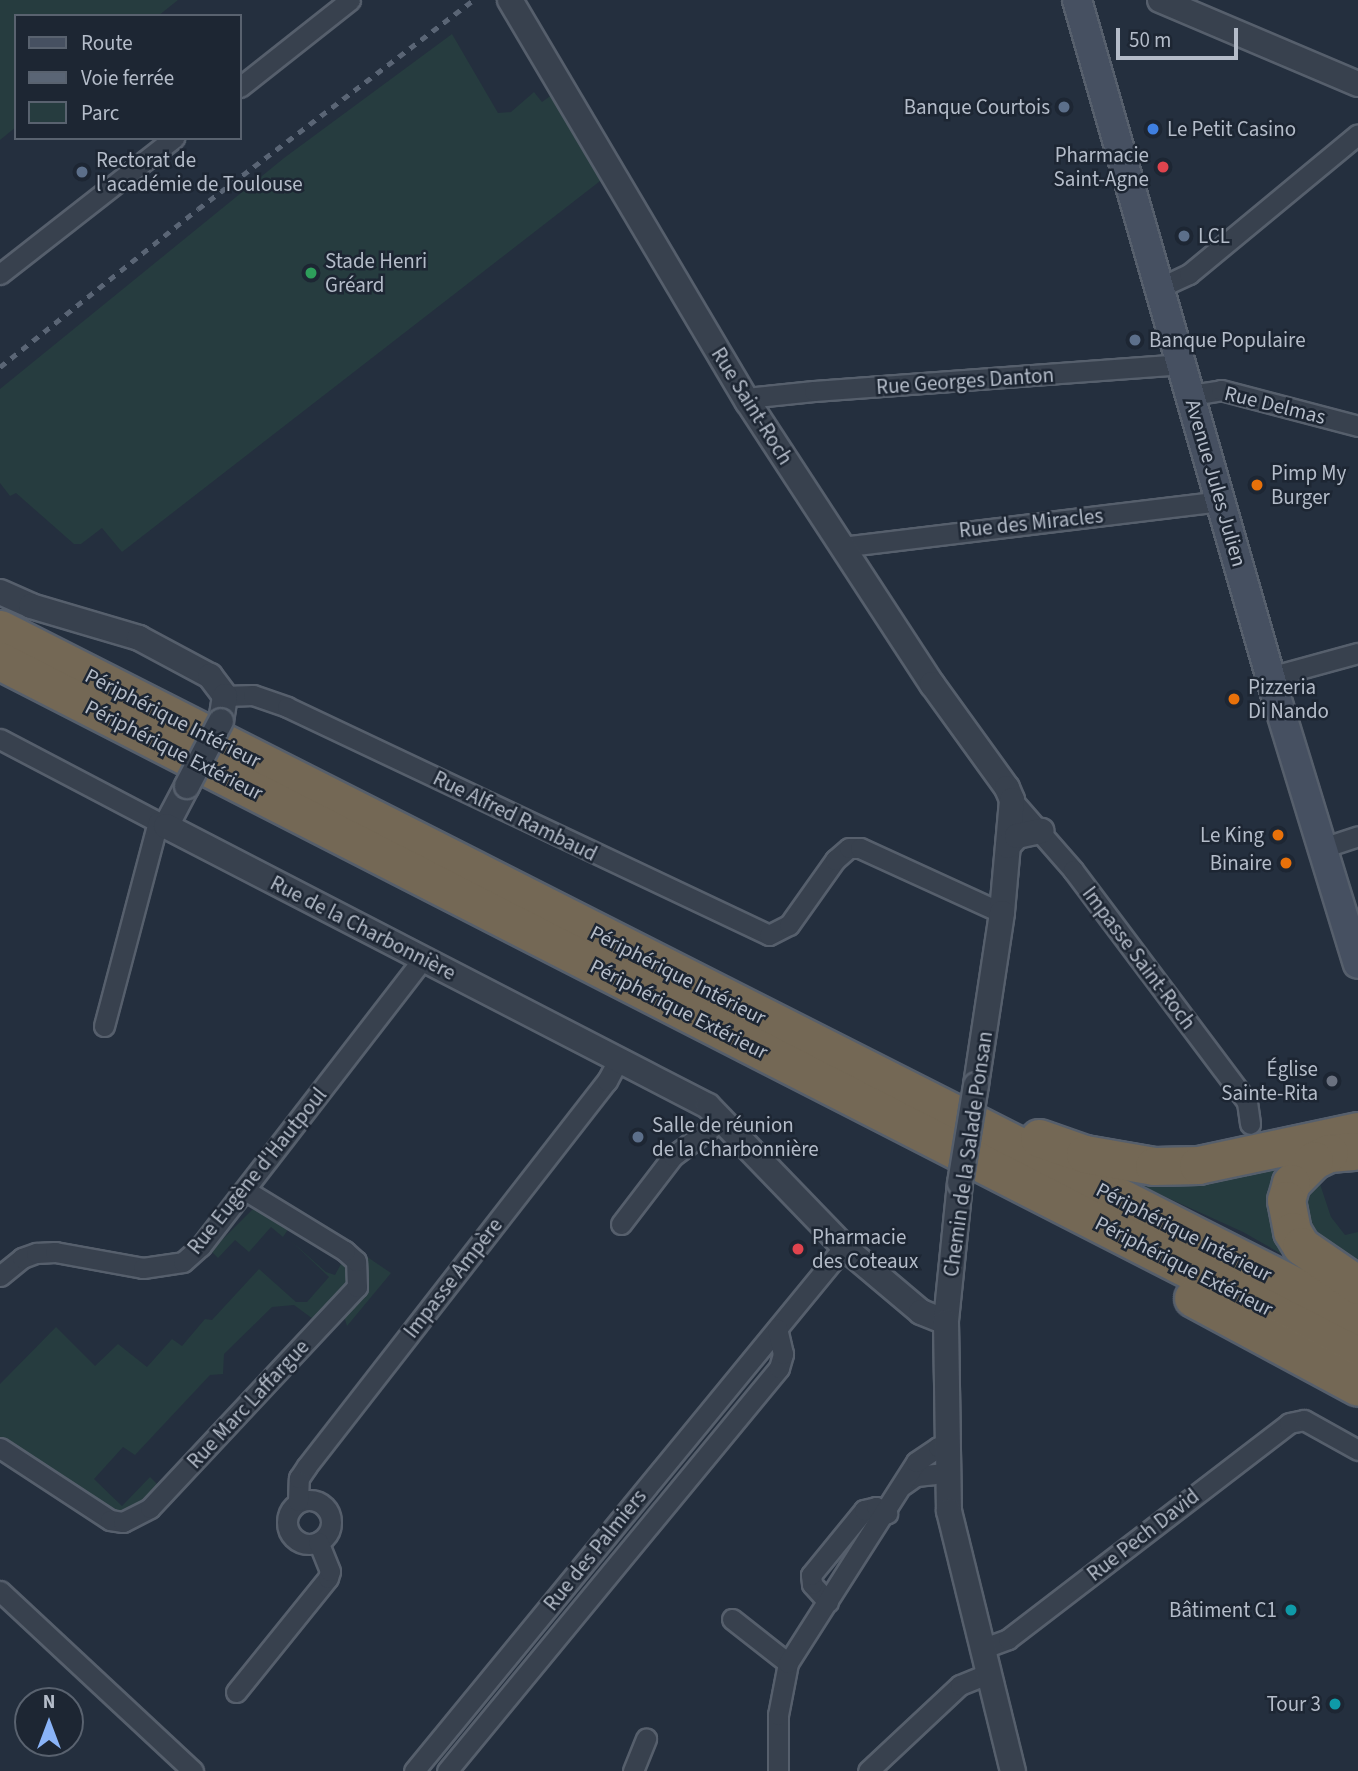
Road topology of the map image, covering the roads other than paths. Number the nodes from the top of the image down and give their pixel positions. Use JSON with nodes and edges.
{"nodes":[{"id":1,"x":350,"y":0,"type":"edge"},
{"id":2,"x":510,"y":0,"type":"edge"},
{"id":3,"x":1077,"y":0,"type":"edge"},
{"id":4,"x":1160,"y":0,"type":"edge"},
{"id":5,"x":1358,"y":84,"type":"edge"},
{"id":6,"x":242,"y":85,"type":"edge"},
{"id":7,"x":1358,"y":134,"type":"edge"},
{"id":8,"x":171,"y":140,"type":"edge"},
{"id":9,"x":0,"y":274,"type":"edge"},
{"id":10,"x":1161,"y":287,"type":"junction"},
{"id":11,"x":1183,"y":364,"type":"junction"},
{"id":12,"x":1191,"y":395,"type":"junction"},
{"id":13,"x":748,"y":402,"type":"junction"},
{"id":14,"x":1358,"y":426,"type":"edge"},
{"id":15,"x":1221,"y":501,"type":"junction"},
{"id":16,"x":841,"y":547,"type":"junction"},
{"id":17,"x":0,"y":592,"type":"edge"},
{"id":18,"x":0,"y":628,"type":"edge"},
{"id":19,"x":1358,"y":653,"type":"edge"},
{"id":20,"x":0,"y":661,"type":"edge"},
{"id":21,"x":1270,"y":677,"type":"junction"},
{"id":22,"x":225,"y":696,"type":"junction"},
{"id":23,"x":0,"y":739,"type":"edge"},
{"id":24,"x":1012,"y":800,"type":"junction"},
{"id":25,"x":162,"y":824,"type":"junction"},
{"id":26,"x":1041,"y":831,"type":"junction"},
{"id":27,"x":1358,"y":836,"type":"edge"},
{"id":28,"x":1008,"y":846,"type":"junction"},
{"id":29,"x":1322,"y":848,"type":"junction"},
{"id":30,"x":1002,"y":913,"type":"junction"},
{"id":31,"x":423,"y":959,"type":"junction"},
{"id":32,"x":1358,"y":964,"type":"edge"},
{"id":33,"x":104,"y":1026,"type":"dead end"},
{"id":34,"x":619,"y":1058,"type":"junction"},
{"id":35,"x":924,"y":1098,"type":"junction"},
{"id":36,"x":1358,"y":1111,"type":"edge"},
{"id":37,"x":723,"y":1119,"type":"junction"},
{"id":38,"x":1250,"y":1124,"type":"dead end"},
{"id":39,"x":1340,"y":1133,"type":"edge"},
{"id":40,"x":1358,"y":1151,"type":"edge"},
{"id":41,"x":1009,"y":1178,"type":"junction"},
{"id":42,"x":245,"y":1190,"type":"junction"},
{"id":43,"x":621,"y":1224,"type":"dead end"},
{"id":44,"x":844,"y":1247,"type":"junction"},
{"id":45,"x":0,"y":1276,"type":"edge"},
{"id":46,"x":1358,"y":1285,"type":"edge"},
{"id":47,"x":1358,"y":1318,"type":"edge"},
{"id":48,"x":946,"y":1322,"type":"junction"},
{"id":49,"x":777,"y":1329,"type":"junction"},
{"id":50,"x":1358,"y":1356,"type":"edge"},
{"id":51,"x":1342,"y":1380,"type":"edge"},
{"id":52,"x":1358,"y":1399,"type":"edge"},
{"id":53,"x":945,"y":1447,"type":"junction"},
{"id":54,"x":0,"y":1448,"type":"edge"},
{"id":55,"x":1358,"y":1450,"type":"edge"},
{"id":56,"x":947,"y":1473,"type":"junction"},
{"id":57,"x":903,"y":1486,"type":"junction"},
{"id":58,"x":299,"y":1502,"type":"junction"},
{"id":59,"x":887,"y":1513,"type":"junction"},
{"id":60,"x":318,"y":1542,"type":"junction"},
{"id":61,"x":0,"y":1591,"type":"edge"},
{"id":62,"x":828,"y":1602,"type":"junction"},
{"id":63,"x":732,"y":1619,"type":"dead end"},
{"id":64,"x":981,"y":1649,"type":"junction"},
{"id":65,"x":788,"y":1663,"type":"junction"},
{"id":66,"x":987,"y":1674,"type":"junction"},
{"id":67,"x":236,"y":1692,"type":"dead end"},
{"id":68,"x":646,"y":1738,"type":"dead end"},
{"id":69,"x":193,"y":1771,"type":"edge"},
{"id":70,"x":414,"y":1771,"type":"edge"},
{"id":71,"x":447,"y":1771,"type":"edge"},
{"id":72,"x":633,"y":1771,"type":"edge"},
{"id":73,"x":778,"y":1771,"type":"edge"},
{"id":74,"x":868,"y":1771,"type":"edge"},
{"id":75,"x":1013,"y":1771,"type":"edge"}],
"edges":[{"from":1,"to":6,"type":"street"},
{"from":2,"to":13,"type":"street","name":"Rue Saint-Roch"},
{"from":3,"to":10,"type":"main road","name":"Avenue Jules Julien"},
{"from":4,"to":5,"type":"street"},
{"from":7,"to":10,"type":"street"},
{"from":8,"to":9,"type":"street"},
{"from":10,"to":11,"type":"main road","name":"Avenue Jules Julien"},
{"from":11,"to":12,"type":"main road","name":"Avenue Jules Julien"},
{"from":11,"to":13,"type":"street","name":"Rue Georges Danton"},
{"from":12,"to":14,"type":"street","name":"Rue Delmas"},
{"from":12,"to":15,"type":"main road","name":"Avenue Jules Julien"},
{"from":13,"to":16,"type":"street","name":"Rue Saint-Roch"},
{"from":15,"to":16,"type":"street","name":"Rue des Miracles"},
{"from":15,"to":21,"type":"main road","name":"Avenue Jules Julien"},
{"from":16,"to":24,"type":"street","name":"Rue Saint-Roch"},
{"from":17,"to":22,"type":"street"},
{"from":18,"to":35,"type":"highway","name":"Périphérique Intérieur"},
{"from":19,"to":21,"type":"street"},
{"from":20,"to":41,"type":"highway","name":"Périphérique Extérieur"},
{"from":21,"to":29,"type":"main road","name":"Avenue Jules Julien"},
{"from":22,"to":25,"type":"street","bridge":true},
{"from":22,"to":30,"type":"street","name":"Rue Alfred Rambaud"},
{"from":23,"to":25,"type":"street","name":"Rue de la Charbonnière"},
{"from":24,"to":26,"type":"street","name":"Impasse Saint-Roch"},
{"from":24,"to":28,"type":"street","name":"Chemin de la Salade Ponsan"},
{"from":25,"to":31,"type":"street","name":"Rue de la Charbonnière"},
{"from":25,"to":33,"type":"street"},
{"from":26,"to":28,"type":"street"},
{"from":26,"to":38,"type":"street","name":"Impasse Saint-Roch"},
{"from":27,"to":29,"type":"street"},
{"from":28,"to":30,"type":"street","name":"Chemin de la Salade Ponsan"},
{"from":29,"to":32,"type":"main road","name":"Avenue Jules Julien"},
{"from":30,"to":48,"type":"street","name":"Chemin de la Salade Ponsan","bridge":true},
{"from":31,"to":34,"type":"street","name":"Rue de la Charbonnière"},
{"from":31,"to":42,"type":"street","name":"Rue Eugène d'Hautpoul"},
{"from":34,"to":37,"type":"street","name":"Rue de la Charbonnière"},
{"from":34,"to":58,"type":"street","name":"Impasse Ampère"},
{"from":35,"to":39,"type":"highway"},
{"from":35,"to":47,"type":"highway","name":"Périphérique Intérieur"},
{"from":36,"to":39,"type":"highway"},
{"from":37,"to":43,"type":"street"},
{"from":37,"to":44,"type":"street","name":"Rue de la Charbonnière"},
{"from":40,"to":46,"type":"highway"},
{"from":41,"to":50,"type":"highway","name":"Périphérique Extérieur"},
{"from":41,"to":51,"type":"highway"},
{"from":42,"to":45,"type":"street","name":"Rue Eugène d'Hautpoul"},
{"from":42,"to":54,"type":"street","name":"Rue Marc Laffargue"},
{"from":44,"to":48,"type":"street","name":"Rue de la Charbonnière"},
{"from":44,"to":49,"type":"street","name":"Rue des Palmiers"},
{"from":48,"to":53,"type":"street","name":"Chemin de la Salade Ponsan"},
{"from":49,"to":70,"type":"street","name":"Rue des Palmiers"},
{"from":49,"to":71,"type":"street","name":"Rue des Palmiers"},
{"from":51,"to":52,"type":"highway"},
{"from":53,"to":56,"type":"street","name":"Chemin de la Salade Ponsan"},
{"from":53,"to":57,"type":"street"},
{"from":55,"to":64,"type":"street","name":"Rue Pech David"},
{"from":56,"to":57,"type":"street"},
{"from":56,"to":64,"type":"street","name":"Chemin de la Salade Ponsan"},
{"from":57,"to":59,"type":"street"},
{"from":58,"to":60,"type":"street","name":"Impasse Ampère"},
{"from":58,"to":60,"type":"street"},
{"from":59,"to":62,"type":"street"},
{"from":59,"to":62,"type":"street"},
{"from":60,"to":67,"type":"street"},
{"from":61,"to":69,"type":"street"},
{"from":62,"to":65,"type":"street"},
{"from":63,"to":65,"type":"street"},
{"from":64,"to":66,"type":"street","name":"Chemin de la Salade Ponsan"},
{"from":65,"to":73,"type":"street"},
{"from":66,"to":74,"type":"street"},
{"from":66,"to":75,"type":"street","name":"Chemin de la Salade Ponsan"},
{"from":68,"to":72,"type":"street"}]}
